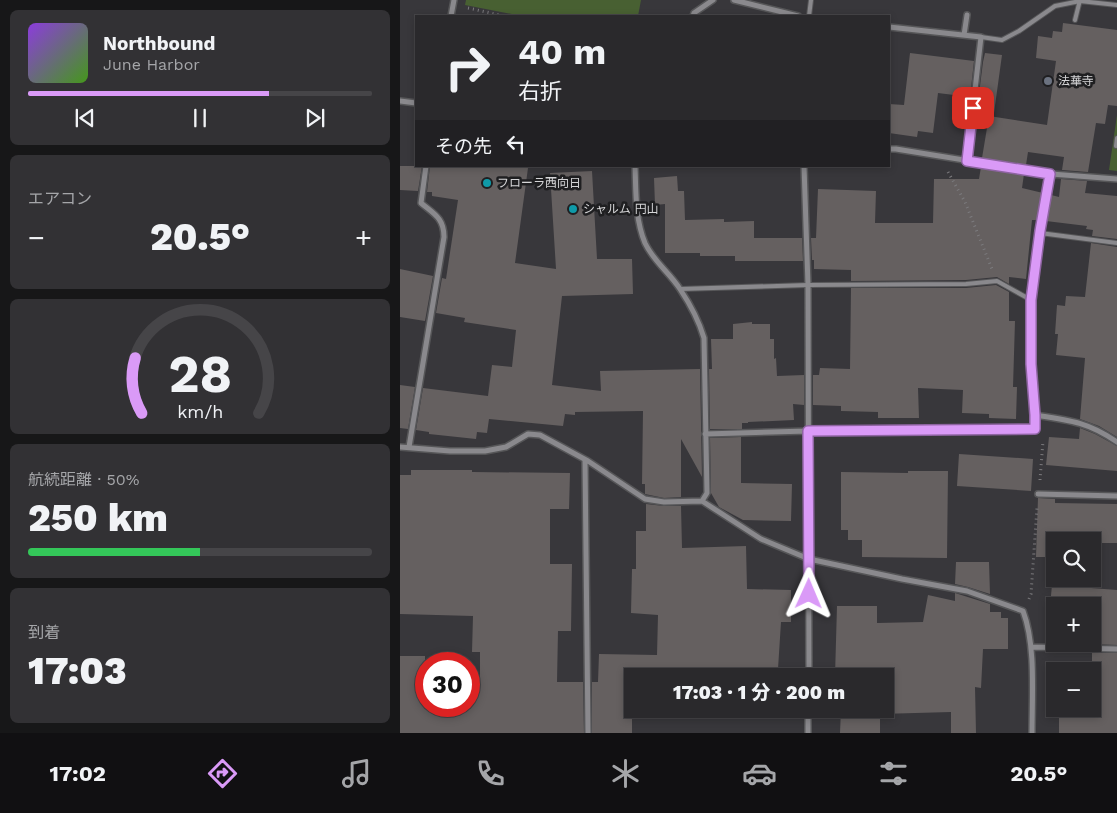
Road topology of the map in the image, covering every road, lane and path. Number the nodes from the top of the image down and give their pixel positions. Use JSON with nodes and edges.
{"nodes":[{"id":1,"x":713,"y":0,"type":"edge"},
{"id":2,"x":734,"y":0,"type":"edge"},
{"id":3,"x":811,"y":0,"type":"edge"},
{"id":4,"x":1080,"y":0,"type":"edge"},
{"id":5,"x":453,"y":3,"type":"edge"},
{"id":6,"x":1117,"y":5,"type":"edge"},
{"id":7,"x":500,"y":15,"type":"edge"},
{"id":8,"x":693,"y":15,"type":"edge"},
{"id":9,"x":794,"y":15,"type":"edge"},
{"id":10,"x":809,"y":15,"type":"edge"},
{"id":11,"x":967,"y":15,"type":"dead end"},
{"id":12,"x":1075,"y":20,"type":"dead end"},
{"id":13,"x":890,"y":27,"type":"edge"},
{"id":14,"x":964,"y":36,"type":"junction"},
{"id":15,"x":981,"y":37,"type":"junction"},
{"id":16,"x":400,"y":102,"type":"edge"},
{"id":17,"x":415,"y":103,"type":"edge"},
{"id":18,"x":1117,"y":138,"type":"edge"},
{"id":19,"x":1116,"y":146,"type":"dead end"},
{"id":20,"x":890,"y":149,"type":"edge"},
{"id":21,"x":939,"y":156,"type":"junction"},
{"id":22,"x":967,"y":161,"type":"junction"},
{"id":23,"x":426,"y":167,"type":"edge"},
{"id":24,"x":635,"y":167,"type":"edge"},
{"id":25,"x":804,"y":167,"type":"edge"},
{"id":26,"x":1050,"y":174,"type":"junction"},
{"id":27,"x":1117,"y":179,"type":"edge"},
{"id":28,"x":1040,"y":233,"type":"junction"},
{"id":29,"x":1117,"y":243,"type":"edge"},
{"id":30,"x":996,"y":281,"type":"junction"},
{"id":31,"x":808,"y":285,"type":"junction"},
{"id":32,"x":680,"y":289,"type":"junction"},
{"id":33,"x":1031,"y":300,"type":"junction"},
{"id":34,"x":1035,"y":415,"type":"junction"},
{"id":35,"x":1035,"y":429,"type":"junction"},
{"id":36,"x":808,"y":431,"type":"junction"},
{"id":37,"x":705,"y":434,"type":"junction"},
{"id":38,"x":1117,"y":442,"type":"edge"},
{"id":39,"x":400,"y":447,"type":"edge"},
{"id":40,"x":409,"y":447,"type":"junction"},
{"id":41,"x":585,"y":460,"type":"junction"},
{"id":42,"x":1038,"y":494,"type":"junction"},
{"id":43,"x":1117,"y":496,"type":"edge"},
{"id":44,"x":702,"y":501,"type":"junction"},
{"id":45,"x":810,"y":558,"type":"junction"},
{"id":46,"x":1023,"y":611,"type":"junction"},
{"id":47,"x":1031,"y":646,"type":"junction"},
{"id":48,"x":1117,"y":649,"type":"edge"},
{"id":49,"x":808,"y":668,"type":"edge"},
{"id":50,"x":808,"y":718,"type":"edge"},
{"id":51,"x":588,"y":733,"type":"edge"},
{"id":52,"x":808,"y":733,"type":"edge"},
{"id":53,"x":1032,"y":733,"type":"edge"}],
"edges":[{"from":1,"to":8,"type":"street"},
{"from":2,"to":9,"type":"street"},
{"from":3,"to":10,"type":"lane"},
{"from":4,"to":6,"type":"lane"},
{"from":4,"to":12,"type":"lane"},
{"from":4,"to":15,"type":"lane"},
{"from":5,"to":7,"type":"path"},
{"from":11,"to":14,"type":"street"},
{"from":13,"to":14,"type":"street"},
{"from":14,"to":15,"type":"street"},
{"from":15,"to":22,"type":"street"},
{"from":16,"to":17,"type":"street"},
{"from":18,"to":19,"type":"lane"},
{"from":20,"to":21,"type":"street"},
{"from":21,"to":22,"type":"street"},
{"from":21,"to":30,"type":"path"},
{"from":22,"to":26,"type":"street"},
{"from":23,"to":40,"type":"street"},
{"from":24,"to":32,"type":"street"},
{"from":25,"to":31,"type":"street"},
{"from":26,"to":27,"type":"street"},
{"from":26,"to":28,"type":"street"},
{"from":28,"to":29,"type":"lane"},
{"from":28,"to":33,"type":"street"},
{"from":30,"to":31,"type":"lane"},
{"from":30,"to":33,"type":"lane"},
{"from":31,"to":32,"type":"lane"},
{"from":31,"to":36,"type":"street"},
{"from":32,"to":37,"type":"street"},
{"from":33,"to":34,"type":"street"},
{"from":34,"to":35,"type":"street"},
{"from":34,"to":38,"type":"street"},
{"from":35,"to":36,"type":"street"},
{"from":35,"to":42,"type":"path"},
{"from":36,"to":37,"type":"street"},
{"from":36,"to":45,"type":"street"},
{"from":37,"to":44,"type":"street"},
{"from":39,"to":40,"type":"street"},
{"from":40,"to":41,"type":"street"},
{"from":41,"to":44,"type":"street"},
{"from":41,"to":51,"type":"street"},
{"from":42,"to":43,"type":"street"},
{"from":42,"to":46,"type":"path"},
{"from":44,"to":45,"type":"street"},
{"from":45,"to":46,"type":"street"},
{"from":45,"to":49,"type":"street"},
{"from":46,"to":47,"type":"street"},
{"from":47,"to":48,"type":"street"},
{"from":47,"to":53,"type":"street"},
{"from":50,"to":52,"type":"street"}]}
